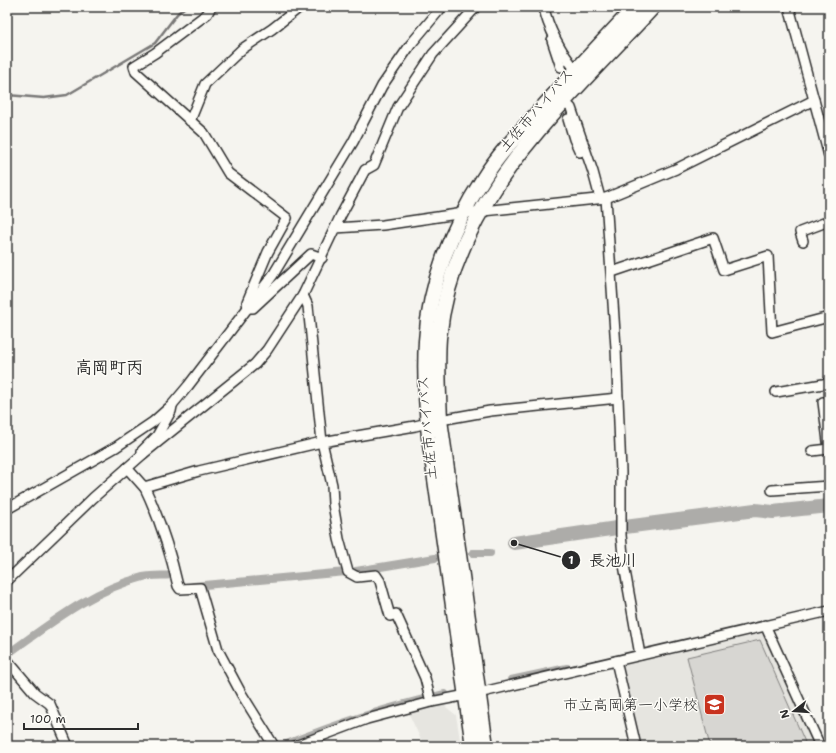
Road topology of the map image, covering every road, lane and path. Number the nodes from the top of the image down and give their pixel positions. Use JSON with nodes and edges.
{"nodes":[{"id":1,"x":210,"y":7,"type":"edge"},
{"id":2,"x":300,"y":7,"type":"edge"},
{"id":3,"x":442,"y":7,"type":"edge"},
{"id":4,"x":476,"y":7,"type":"edge"},
{"id":5,"x":635,"y":7,"type":"edge"},
{"id":6,"x":653,"y":7,"type":"edge"},
{"id":7,"x":789,"y":7,"type":"edge"},
{"id":8,"x":544,"y":9,"type":"edge"},
{"id":9,"x":561,"y":66,"type":"dead end"},
{"id":10,"x":576,"y":70,"type":"junction"},
{"id":11,"x":814,"y":100,"type":"junction"},
{"id":12,"x":565,"y":102,"type":"junction"},
{"id":13,"x":568,"y":119,"type":"dead end"},
{"id":14,"x":190,"y":121,"type":"junction"},
{"id":15,"x":829,"y":156,"type":"edge"},
{"id":16,"x":593,"y":172,"type":"junction"},
{"id":17,"x":603,"y":198,"type":"junction"},
{"id":18,"x":479,"y":212,"type":"junction"},
{"id":19,"x":464,"y":213,"type":"junction"},
{"id":20,"x":829,"y":221,"type":"edge"},
{"id":21,"x":335,"y":228,"type":"junction"},
{"id":22,"x":803,"y":241,"type":"dead end"},
{"id":23,"x":322,"y":258,"type":"junction"},
{"id":24,"x":612,"y":272,"type":"junction"},
{"id":25,"x":303,"y":294,"type":"junction"},
{"id":26,"x":248,"y":308,"type":"junction"},
{"id":27,"x":829,"y":317,"type":"edge"},
{"id":28,"x":829,"y":383,"type":"edge"},
{"id":29,"x":776,"y":392,"type":"dead end"},
{"id":30,"x":618,"y":398,"type":"junction"},
{"id":31,"x":823,"y":402,"type":"dead end"},
{"id":32,"x":172,"y":405,"type":"junction"},
{"id":33,"x":434,"y":422,"type":"junction"},
{"id":34,"x":322,"y":442,"type":"junction"},
{"id":35,"x":829,"y":449,"type":"edge"},
{"id":36,"x":812,"y":451,"type":"dead end"},
{"id":37,"x":143,"y":454,"type":"junction"},
{"id":38,"x":127,"y":468,"type":"junction"},
{"id":39,"x":144,"y":486,"type":"junction"},
{"id":40,"x":829,"y":486,"type":"edge"},
{"id":41,"x":772,"y":490,"type":"dead end"},
{"id":42,"x":7,"y":510,"type":"edge"},
{"id":43,"x":7,"y":581,"type":"edge"},
{"id":44,"x":829,"y":611,"type":"edge"},
{"id":45,"x":765,"y":625,"type":"junction"},
{"id":46,"x":640,"y":655,"type":"junction"},
{"id":47,"x":7,"y":660,"type":"edge"},
{"id":48,"x":616,"y":661,"type":"junction"},
{"id":49,"x":472,"y":694,"type":"junction"},
{"id":50,"x":430,"y":698,"type":"junction"},
{"id":51,"x":68,"y":746,"type":"edge"},
{"id":52,"x":274,"y":746,"type":"edge"},
{"id":53,"x":295,"y":746,"type":"edge"},
{"id":54,"x":473,"y":746,"type":"edge"},
{"id":55,"x":486,"y":746,"type":"edge"},
{"id":56,"x":636,"y":746,"type":"edge"},
{"id":57,"x":820,"y":746,"type":"edge"}],
"edges":[{"from":1,"to":14,"type":"street"},
{"from":2,"to":14,"type":"street"},
{"from":3,"to":26,"type":"street"},
{"from":4,"to":21,"type":"street"},
{"from":5,"to":10,"type":"highway","name":"土佐市バイパス"},
{"from":6,"to":12,"type":"highway","name":"土佐市バイパス"},
{"from":7,"to":11,"type":"street"},
{"from":8,"to":9,"type":"street"},
{"from":8,"to":10,"type":"street"},
{"from":10,"to":19,"type":"highway","name":"土佐市バイパス"},
{"from":11,"to":15,"type":"street"},
{"from":11,"to":17,"type":"street"},
{"from":12,"to":16,"type":"street"},
{"from":12,"to":18,"type":"highway","name":"土佐市バイパス"},
{"from":13,"to":16,"type":"street"},
{"from":14,"to":26,"type":"street"},
{"from":16,"to":17,"type":"street"},
{"from":17,"to":18,"type":"street"},
{"from":17,"to":24,"type":"street"},
{"from":18,"to":19,"type":"street"},
{"from":18,"to":33,"type":"highway","name":"土佐市バイパス"},
{"from":19,"to":21,"type":"street"},
{"from":19,"to":33,"type":"highway","name":"土佐市バイパス"},
{"from":20,"to":22,"type":"street"},
{"from":21,"to":23,"type":"street"},
{"from":23,"to":25,"type":"street"},
{"from":23,"to":26,"type":"street"},
{"from":24,"to":27,"type":"street"},
{"from":24,"to":30,"type":"street"},
{"from":25,"to":34,"type":"street"},
{"from":25,"to":37,"type":"street"},
{"from":26,"to":32,"type":"street"},
{"from":28,"to":29,"type":"street"},
{"from":30,"to":33,"type":"street"},
{"from":30,"to":46,"type":"street"},
{"from":31,"to":35,"type":"street"},
{"from":32,"to":37,"type":"street"},
{"from":32,"to":42,"type":"street"},
{"from":33,"to":34,"type":"street"},
{"from":33,"to":49,"type":"highway","name":"土佐市バイパス"},
{"from":34,"to":39,"type":"street"},
{"from":34,"to":50,"type":"street"},
{"from":35,"to":36,"type":"street"},
{"from":37,"to":38,"type":"street"},
{"from":38,"to":39,"type":"street"},
{"from":38,"to":43,"type":"street"},
{"from":39,"to":52,"type":"street"},
{"from":40,"to":41,"type":"street"},
{"from":44,"to":45,"type":"street"},
{"from":45,"to":46,"type":"street"},
{"from":45,"to":57,"type":"street"},
{"from":46,"to":48,"type":"street"},
{"from":47,"to":51,"type":"street"},
{"from":48,"to":49,"type":"street"},
{"from":48,"to":56,"type":"street"},
{"from":49,"to":50,"type":"street"},
{"from":49,"to":54,"type":"highway","name":"土佐市バイパス"},
{"from":49,"to":55,"type":"highway","name":"土佐市バイパス"},
{"from":50,"to":53,"type":"street"}]}
